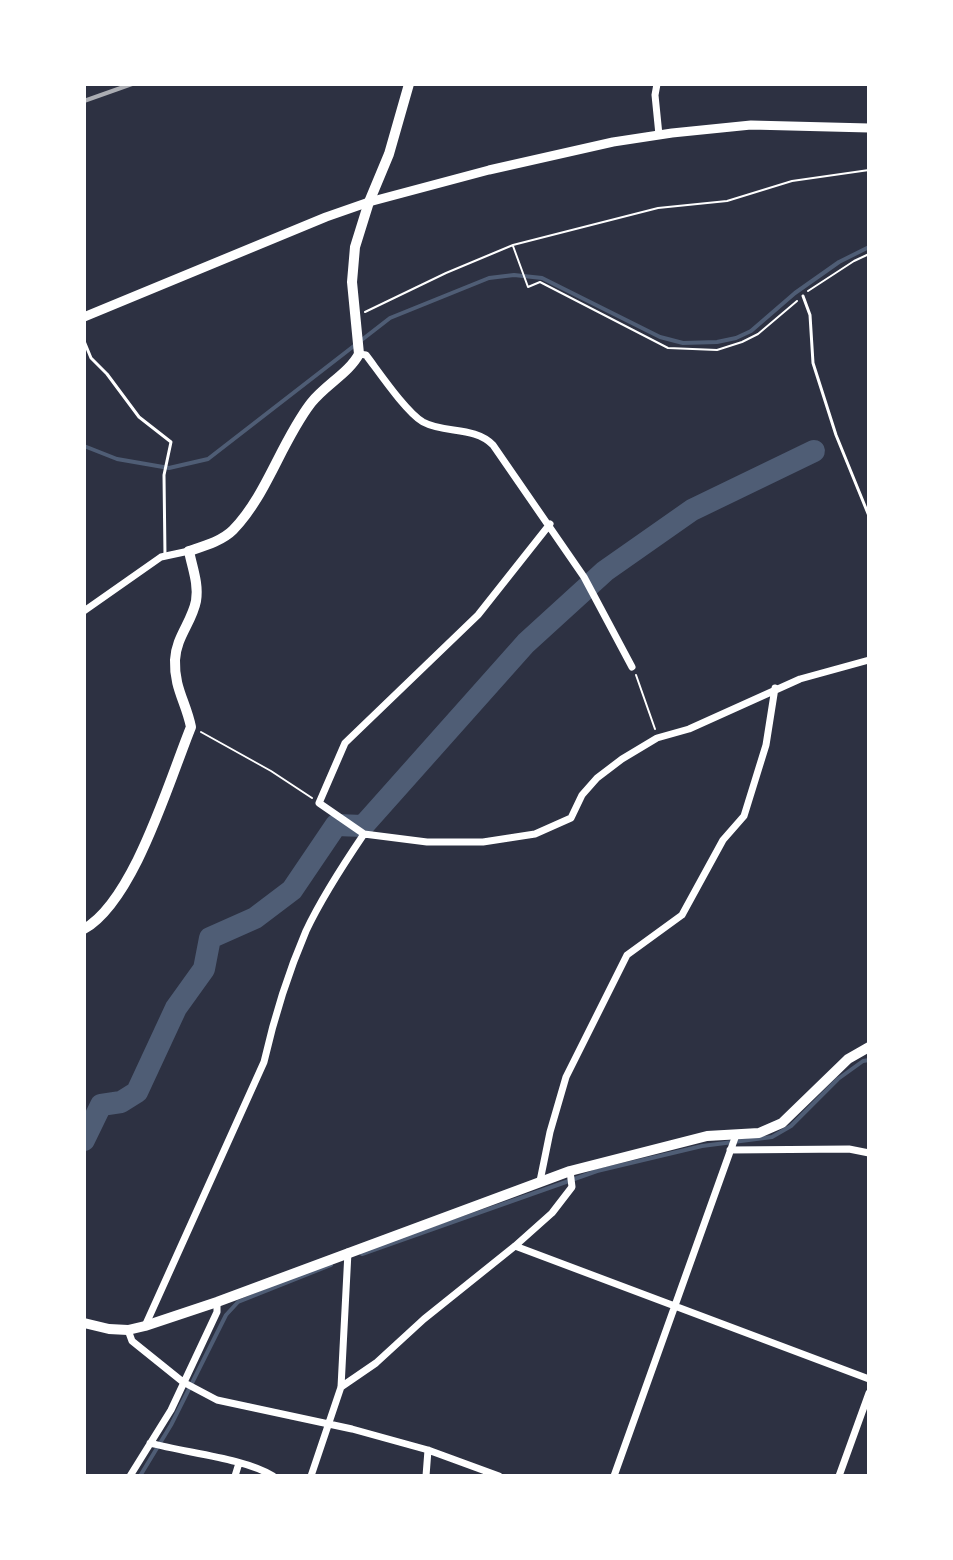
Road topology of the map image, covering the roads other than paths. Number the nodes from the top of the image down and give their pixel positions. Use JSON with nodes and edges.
{"nodes":[{"id":1,"x":409,"y":84,"type":"edge"},
{"id":2,"x":657,"y":84,"type":"edge"},
{"id":3,"x":869,"y":128,"type":"edge"},
{"id":4,"x":659,"y":135,"type":"junction"},
{"id":5,"x":369,"y":202,"type":"junction"},
{"id":6,"x":803,"y":296,"type":"road end"},
{"id":7,"x":84,"y":317,"type":"edge"},
{"id":8,"x":84,"y":341,"type":"edge"},
{"id":9,"x":359,"y":354,"type":"junction"},
{"id":10,"x":869,"y":516,"type":"edge"},
{"id":11,"x":550,"y":524,"type":"junction"},
{"id":12,"x":189,"y":551,"type":"junction"},
{"id":13,"x":165,"y":556,"type":"junction"},
{"id":14,"x":84,"y":611,"type":"edge"},
{"id":15,"x":869,"y":660,"type":"edge"},
{"id":16,"x":632,"y":667,"type":"road end"},
{"id":17,"x":775,"y":688,"type":"junction"},
{"id":18,"x":364,"y":834,"type":"junction"},
{"id":19,"x":84,"y":929,"type":"edge"},
{"id":20,"x":869,"y":1047,"type":"edge"},
{"id":21,"x":736,"y":1135,"type":"junction"},
{"id":22,"x":730,"y":1150,"type":"junction"},
{"id":23,"x":869,"y":1153,"type":"edge"},
{"id":24,"x":570,"y":1171,"type":"junction"},
{"id":25,"x":540,"y":1181,"type":"junction"},
{"id":26,"x":515,"y":1246,"type":"junction"},
{"id":27,"x":348,"y":1251,"type":"junction"},
{"id":28,"x":217,"y":1302,"type":"junction"},
{"id":29,"x":675,"y":1306,"type":"junction"},
{"id":30,"x":84,"y":1323,"type":"edge"},
{"id":31,"x":145,"y":1326,"type":"junction"},
{"id":32,"x":128,"y":1330,"type":"junction"},
{"id":33,"x":869,"y":1379,"type":"edge"},
{"id":34,"x":183,"y":1382,"type":"junction"},
{"id":35,"x":341,"y":1387,"type":"junction"},
{"id":36,"x":869,"y":1393,"type":"edge"},
{"id":37,"x":326,"y":1425,"type":"junction"},
{"id":38,"x":150,"y":1443,"type":"junction"},
{"id":39,"x":428,"y":1450,"type":"junction"},
{"id":40,"x":239,"y":1463,"type":"junction"},
{"id":41,"x":130,"y":1476,"type":"edge"},
{"id":42,"x":235,"y":1476,"type":"edge"},
{"id":43,"x":273,"y":1476,"type":"edge"},
{"id":44,"x":311,"y":1476,"type":"edge"},
{"id":45,"x":426,"y":1476,"type":"edge"},
{"id":46,"x":499,"y":1476,"type":"edge"},
{"id":47,"x":614,"y":1476,"type":"edge"},
{"id":48,"x":839,"y":1476,"type":"edge"}],
"edges":[{"from":1,"to":5,"type":"main road"},
{"from":2,"to":4,"type":"street"},
{"from":3,"to":4,"type":"street"},
{"from":4,"to":5,"type":"street"},
{"from":5,"to":7,"type":"street"},
{"from":5,"to":9,"type":"main road"},
{"from":6,"to":10,"type":"lane"},
{"from":8,"to":13,"type":"lane"},
{"from":9,"to":11,"type":"street"},
{"from":9,"to":12,"type":"main road"},
{"from":11,"to":16,"type":"street"},
{"from":11,"to":18,"type":"street"},
{"from":12,"to":13,"type":"street"},
{"from":12,"to":19,"type":"main road"},
{"from":13,"to":14,"type":"street"},
{"from":15,"to":17,"type":"street"},
{"from":17,"to":18,"type":"street"},
{"from":17,"to":25,"type":"street"},
{"from":18,"to":31,"type":"street"},
{"from":20,"to":21,"type":"main road"},
{"from":21,"to":22,"type":"street"},
{"from":21,"to":24,"type":"main road"},
{"from":22,"to":23,"type":"street"},
{"from":22,"to":29,"type":"street"},
{"from":24,"to":25,"type":"main road"},
{"from":24,"to":26,"type":"street"},
{"from":25,"to":27,"type":"main road"},
{"from":26,"to":29,"type":"street"},
{"from":26,"to":35,"type":"street"},
{"from":27,"to":28,"type":"main road"},
{"from":27,"to":35,"type":"street"},
{"from":28,"to":31,"type":"main road"},
{"from":28,"to":34,"type":"street"},
{"from":29,"to":33,"type":"street"},
{"from":29,"to":47,"type":"street"},
{"from":30,"to":32,"type":"main road"},
{"from":31,"to":32,"type":"main road"},
{"from":32,"to":34,"type":"street"},
{"from":34,"to":37,"type":"street"},
{"from":34,"to":38,"type":"street"},
{"from":35,"to":37,"type":"street"},
{"from":36,"to":48,"type":"street"},
{"from":37,"to":39,"type":"street"},
{"from":37,"to":44,"type":"street"},
{"from":38,"to":40,"type":"street"},
{"from":38,"to":41,"type":"street"},
{"from":39,"to":45,"type":"street"},
{"from":39,"to":46,"type":"street"},
{"from":40,"to":42,"type":"street"},
{"from":40,"to":43,"type":"street"}]}
